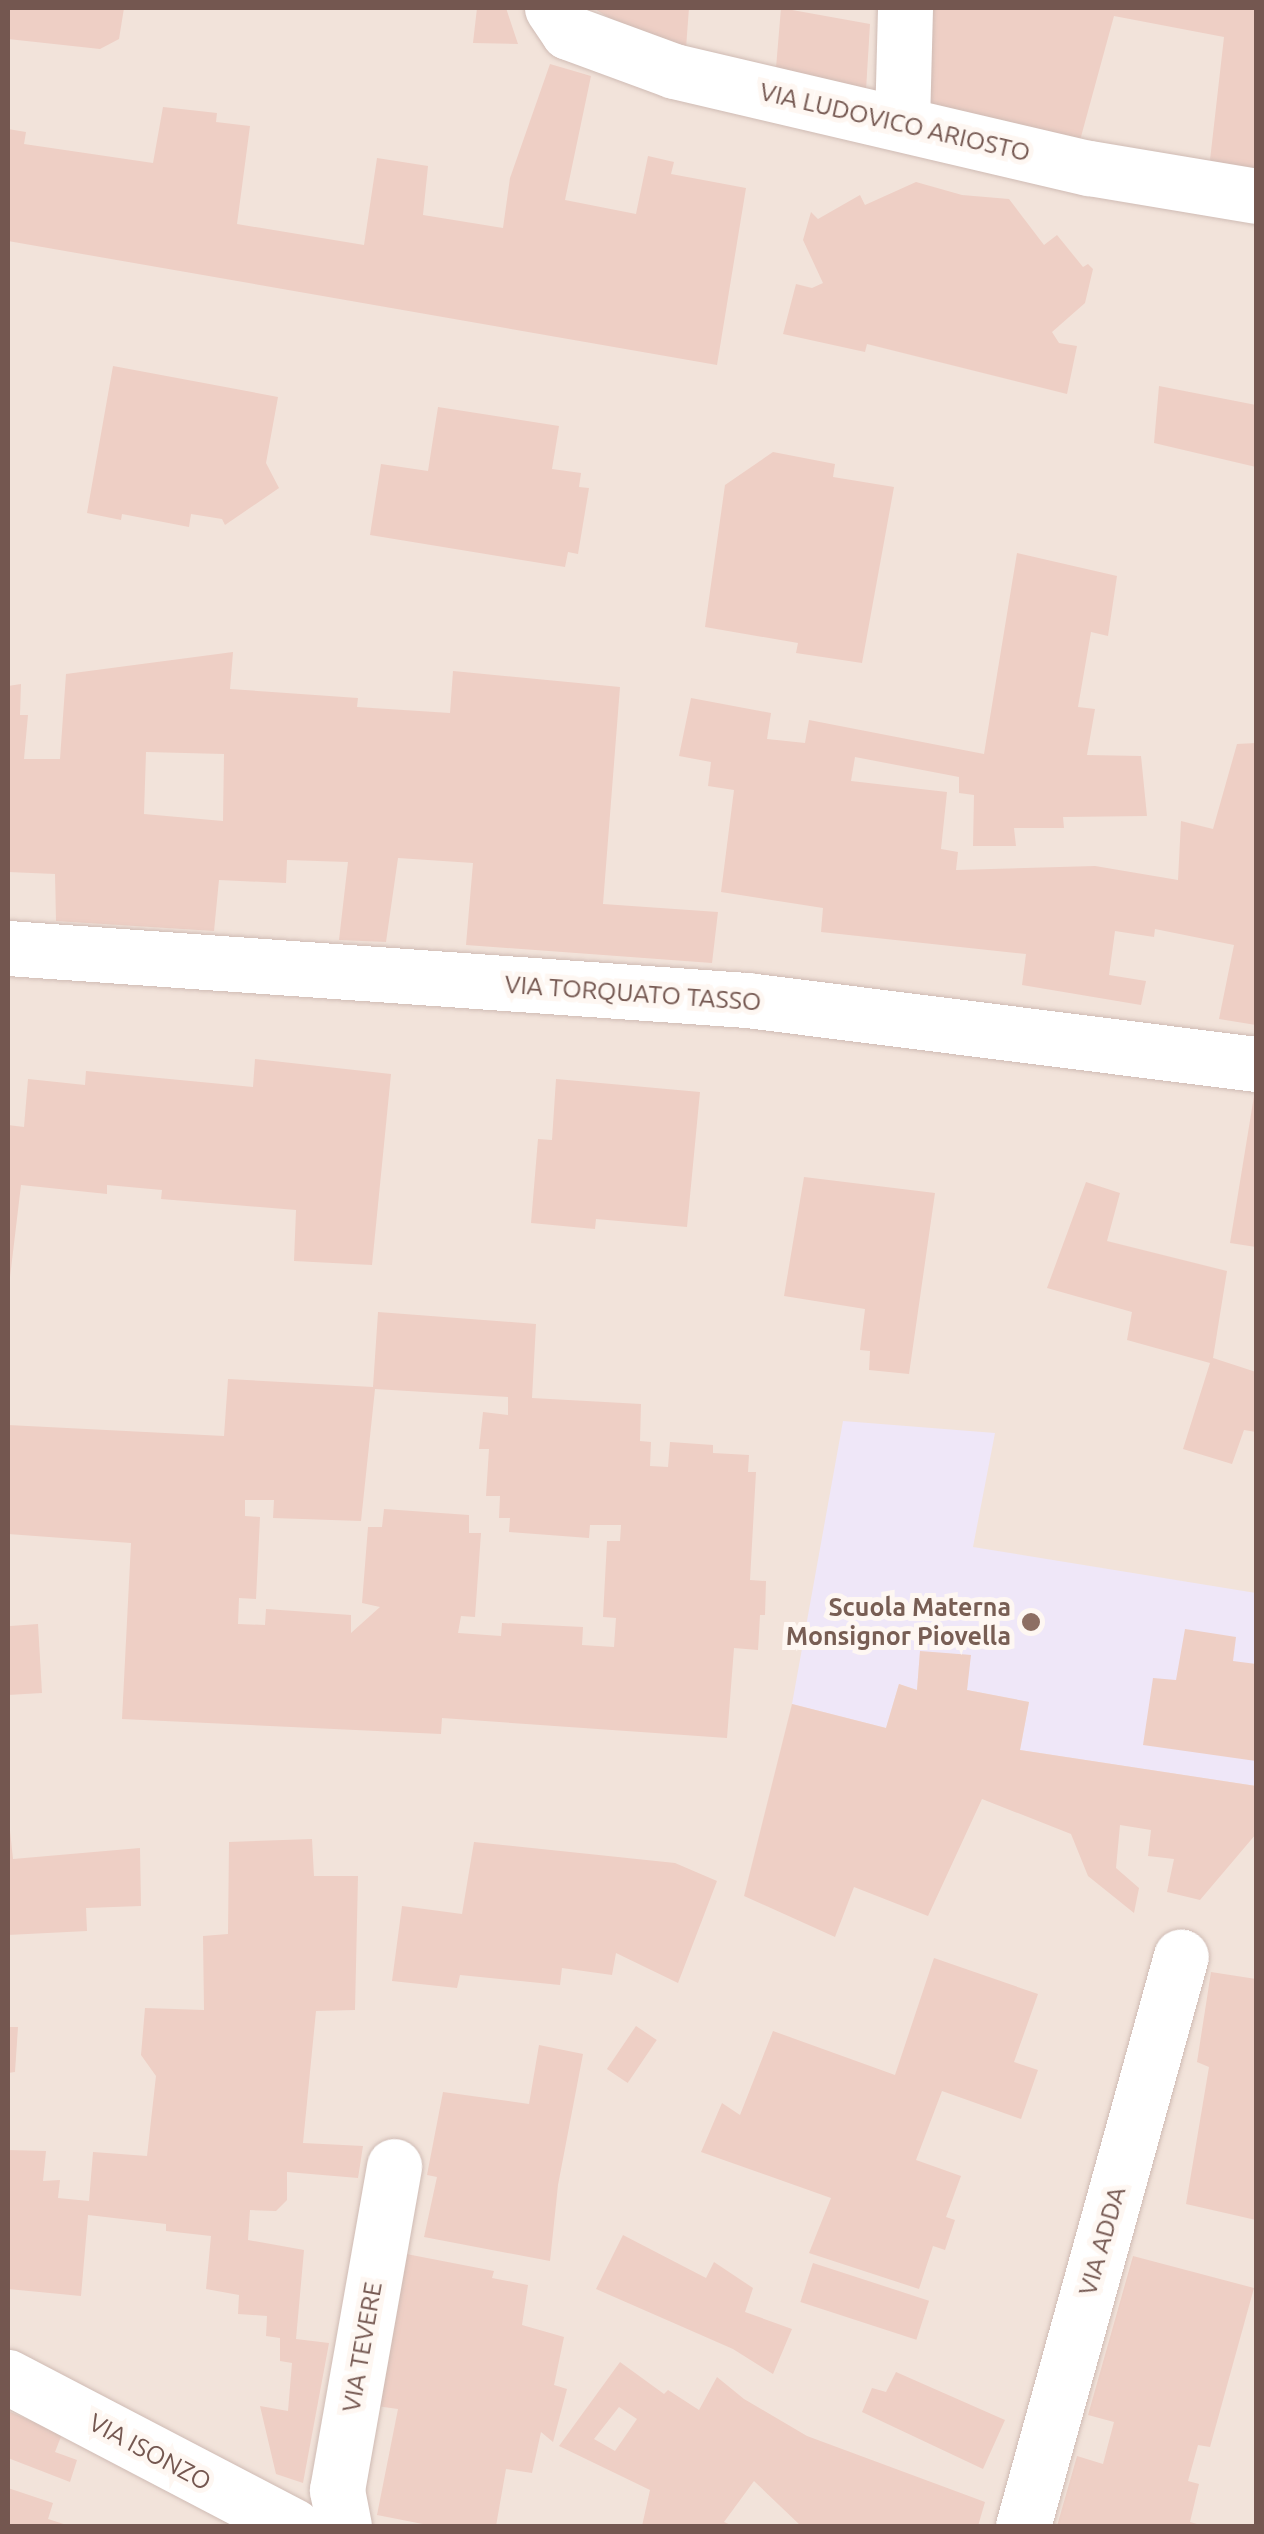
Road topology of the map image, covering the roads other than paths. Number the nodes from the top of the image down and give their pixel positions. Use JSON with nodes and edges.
{"nodes":[{"id":1,"x":552,"y":8,"type":"edge"},
{"id":2,"x":905,"y":8,"type":"edge"},
{"id":3,"x":902,"y":123,"type":"junction"},
{"id":4,"x":1256,"y":196,"type":"edge"},
{"id":5,"x":8,"y":948,"type":"edge"},
{"id":6,"x":1256,"y":1064,"type":"edge"},
{"id":7,"x":1182,"y":1956,"type":"dead end"},
{"id":8,"x":394,"y":2166,"type":"dead end"},
{"id":9,"x":8,"y":2377,"type":"edge"},
{"id":10,"x":293,"y":2526,"type":"edge"},
{"id":11,"x":344,"y":2526,"type":"edge"},
{"id":12,"x":1023,"y":2526,"type":"edge"}],
"edges":[{"from":1,"to":3,"type":"street","name":"VIA LUDOVICO ARIOSTO"},
{"from":2,"to":3,"type":"street"},
{"from":3,"to":4,"type":"street","name":"VIA LUDOVICO ARIOSTO"},
{"from":5,"to":6,"type":"street","name":"VIA TORQUATO TASSO"},
{"from":7,"to":12,"type":"street","name":"VIA ADDA"},
{"from":8,"to":11,"type":"street","name":"VIA TEVERE"},
{"from":9,"to":10,"type":"street","name":"VIA ISONZO"}]}
